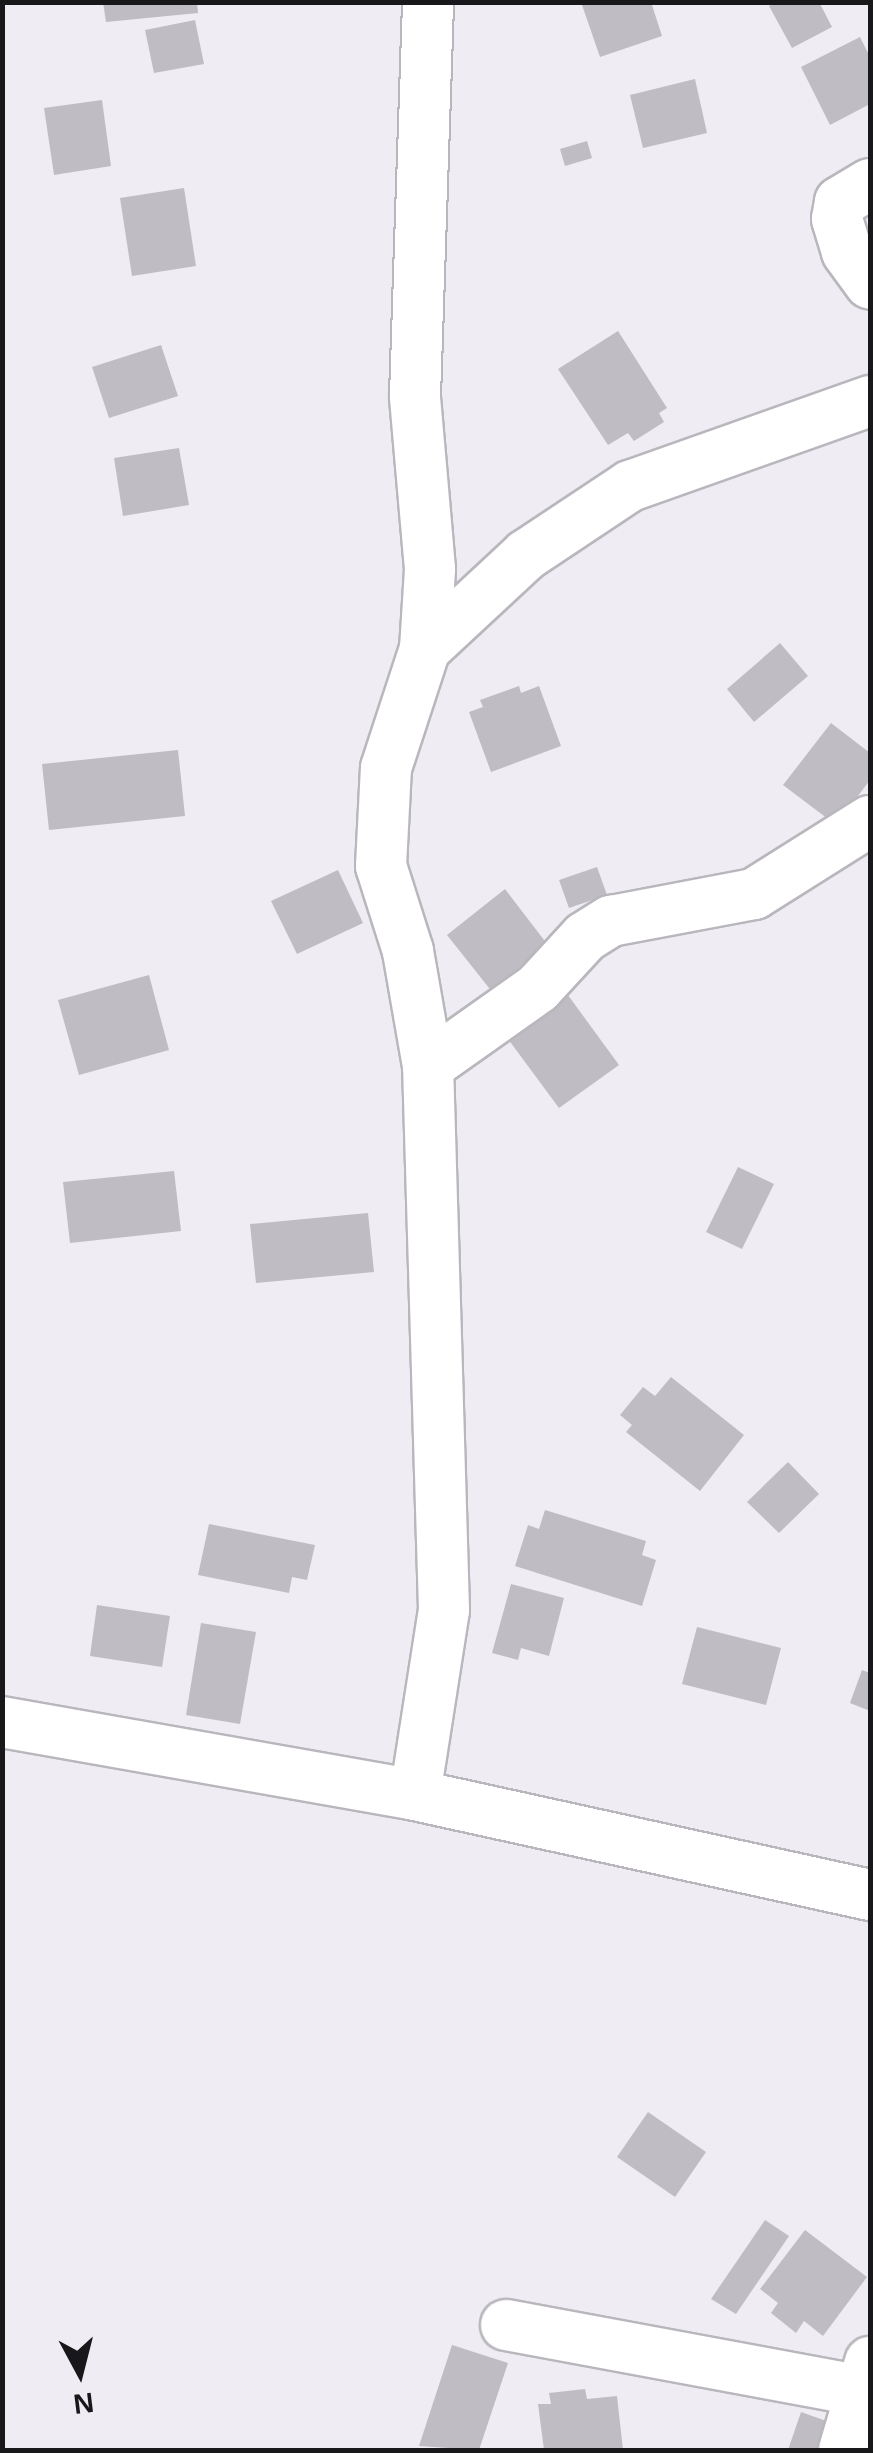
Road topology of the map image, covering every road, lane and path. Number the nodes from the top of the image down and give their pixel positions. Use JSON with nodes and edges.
{"nodes":[{"id":1,"x":428,"y":2,"type":"edge"},
{"id":2,"x":870,"y":184,"type":"edge"},
{"id":3,"x":870,"y":284,"type":"edge"},
{"id":4,"x":870,"y":401,"type":"edge"},
{"id":5,"x":425,"y":648,"type":"junction"},
{"id":6,"x":870,"y":821,"type":"edge"},
{"id":7,"x":428,"y":1066,"type":"junction"},
{"id":8,"x":2,"y":1722,"type":"edge"},
{"id":9,"x":415,"y":1794,"type":"junction"},
{"id":10,"x":870,"y":1895,"type":"edge"},
{"id":11,"x":506,"y":2326,"type":"dead end"},
{"id":12,"x":864,"y":2376,"type":"edge"},
{"id":13,"x":844,"y":2450,"type":"edge"}],
"edges":[{"from":1,"to":5,"type":"street"},
{"from":2,"to":3,"type":"street"},
{"from":4,"to":5,"type":"street"},
{"from":5,"to":7,"type":"street"},
{"from":6,"to":7,"type":"street"},
{"from":7,"to":9,"type":"street"},
{"from":8,"to":9,"type":"street"},
{"from":9,"to":10,"type":"street"},
{"from":11,"to":12,"type":"street"},
{"from":12,"to":13,"type":"street"}]}
